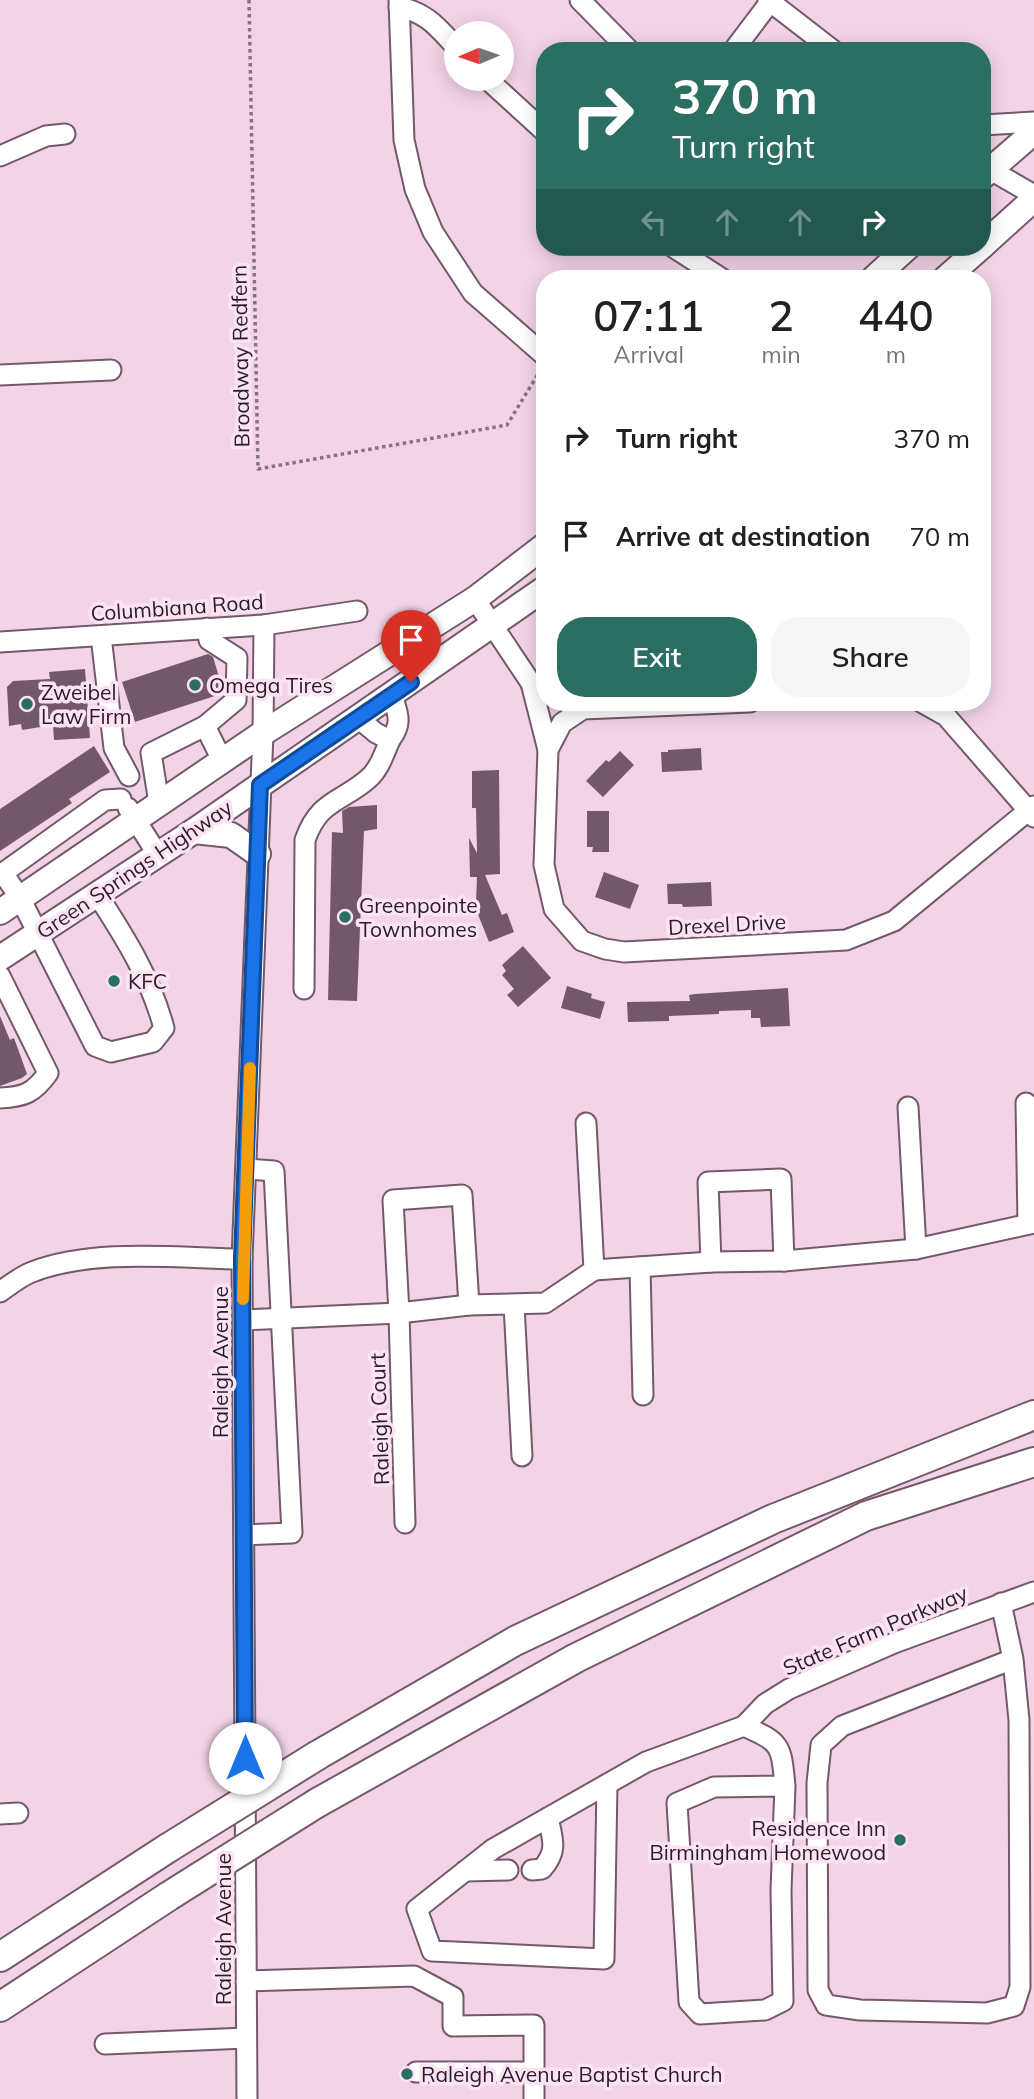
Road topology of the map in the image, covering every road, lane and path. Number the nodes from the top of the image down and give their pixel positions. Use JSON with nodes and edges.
{"nodes":[{"id":1,"x":248,"y":0,"type":"edge"},
{"id":2,"x":580,"y":0,"type":"edge"},
{"id":3,"x":769,"y":1,"type":"edge"},
{"id":4,"x":399,"y":3,"type":"edge"},
{"id":5,"x":444,"y":34,"type":"edge"},
{"id":6,"x":621,"y":42,"type":"edge"},
{"id":7,"x":739,"y":42,"type":"edge"},
{"id":8,"x":822,"y":42,"type":"edge"},
{"id":9,"x":500,"y":91,"type":"edge"},
{"id":10,"x":1034,"y":122,"type":"edge"},
{"id":11,"x":536,"y":124,"type":"edge"},
{"id":12,"x":991,"y":124,"type":"edge"},
{"id":13,"x":1034,"y":131,"type":"edge"},
{"id":14,"x":65,"y":134,"type":"dead end"},
{"id":15,"x":0,"y":156,"type":"edge"},
{"id":16,"x":991,"y":165,"type":"edge"},
{"id":17,"x":991,"y":175,"type":"edge"},
{"id":18,"x":1034,"y":197,"type":"edge"},
{"id":19,"x":991,"y":237,"type":"edge"},
{"id":20,"x":687,"y":256,"type":"edge"},
{"id":21,"x":898,"y":256,"type":"edge"},
{"id":22,"x":970,"y":256,"type":"edge"},
{"id":23,"x":709,"y":270,"type":"edge"},
{"id":24,"x":883,"y":270,"type":"edge"},
{"id":25,"x":955,"y":270,"type":"edge"},
{"id":26,"x":536,"y":348,"type":"edge"},
{"id":27,"x":111,"y":370,"type":"dead end"},
{"id":28,"x":0,"y":375,"type":"edge"},
{"id":29,"x":536,"y":377,"type":"edge"},
{"id":30,"x":536,"y":552,"type":"edge"},
{"id":31,"x":536,"y":595,"type":"edge"},
{"id":32,"x":475,"y":599,"type":"junction"},
{"id":33,"x":356,"y":611,"type":"dead end"},
{"id":34,"x":264,"y":625,"type":"junction"},
{"id":35,"x":494,"y":625,"type":"junction"},
{"id":36,"x":207,"y":628,"type":"junction"},
{"id":37,"x":101,"y":636,"type":"junction"},
{"id":38,"x":0,"y":642,"type":"edge"},
{"id":39,"x":237,"y":682,"type":"junction"},
{"id":40,"x":264,"y":683,"type":"junction"},
{"id":41,"x":536,"y":686,"type":"edge"},
{"id":42,"x":392,"y":695,"type":"junction"},
{"id":43,"x":541,"y":711,"type":"edge"},
{"id":44,"x":571,"y":711,"type":"edge"},
{"id":45,"x":937,"y":711,"type":"edge"},
{"id":46,"x":358,"y":718,"type":"junction"},
{"id":47,"x":205,"y":726,"type":"junction"},
{"id":48,"x":263,"y":733,"type":"junction"},
{"id":49,"x":390,"y":740,"type":"junction"},
{"id":50,"x":548,"y":751,"type":"junction"},
{"id":51,"x":222,"y":760,"type":"junction"},
{"id":52,"x":154,"y":770,"type":"junction"},
{"id":53,"x":130,"y":776,"type":"junction"},
{"id":54,"x":260,"y":785,"type":"junction"},
{"id":55,"x":121,"y":799,"type":"junction"},
{"id":56,"x":159,"y":803,"type":"junction"},
{"id":57,"x":1032,"y":811,"type":"edge"},
{"id":58,"x":136,"y":819,"type":"junction"},
{"id":59,"x":194,"y":831,"type":"junction"},
{"id":60,"x":258,"y":854,"type":"junction"},
{"id":61,"x":158,"y":855,"type":"junction"},
{"id":62,"x":97,"y":894,"type":"junction"},
{"id":63,"x":10,"y":905,"type":"edge"},
{"id":64,"x":37,"y":934,"type":"junction"},
{"id":65,"x":0,"y":958,"type":"edge"},
{"id":66,"x":0,"y":976,"type":"edge"},
{"id":67,"x":304,"y":989,"type":"dead end"},
{"id":68,"x":0,"y":1098,"type":"edge"},
{"id":69,"x":1026,"y":1103,"type":"dead end"},
{"id":70,"x":908,"y":1107,"type":"dead end"},
{"id":71,"x":586,"y":1124,"type":"dead end"},
{"id":72,"x":246,"y":1170,"type":"junction"},
{"id":73,"x":1031,"y":1224,"type":"edge"},
{"id":74,"x":916,"y":1249,"type":"junction"},
{"id":75,"x":242,"y":1258,"type":"junction"},
{"id":76,"x":784,"y":1261,"type":"junction"},
{"id":77,"x":711,"y":1262,"type":"junction"},
{"id":78,"x":640,"y":1267,"type":"junction"},
{"id":79,"x":594,"y":1270,"type":"junction"},
{"id":80,"x":0,"y":1292,"type":"edge"},
{"id":81,"x":470,"y":1305,"type":"junction"},
{"id":82,"x":514,"y":1305,"type":"junction"},
{"id":83,"x":399,"y":1312,"type":"junction"},
{"id":84,"x":281,"y":1317,"type":"junction"},
{"id":85,"x":243,"y":1320,"type":"junction"},
{"id":86,"x":643,"y":1395,"type":"dead end"},
{"id":87,"x":1034,"y":1415,"type":"edge"},
{"id":88,"x":522,"y":1455,"type":"dead end"},
{"id":89,"x":1034,"y":1462,"type":"edge"},
{"id":90,"x":405,"y":1523,"type":"dead end"},
{"id":91,"x":244,"y":1535,"type":"junction"},
{"id":92,"x":1034,"y":1592,"type":"edge"},
{"id":93,"x":1001,"y":1603,"type":"junction"},
{"id":94,"x":1013,"y":1659,"type":"junction"},
{"id":95,"x":744,"y":1726,"type":"junction"},
{"id":96,"x":607,"y":1784,"type":"junction"},
{"id":97,"x":785,"y":1786,"type":"junction"},
{"id":98,"x":548,"y":1818,"type":"junction"},
{"id":99,"x":508,"y":1870,"type":"dead end"},
{"id":100,"x":532,"y":1870,"type":"dead end"},
{"id":101,"x":465,"y":1871,"type":"junction"},
{"id":102,"x":0,"y":1956,"type":"edge"},
{"id":103,"x":246,"y":1981,"type":"junction"},
{"id":104,"x":0,"y":2007,"type":"edge"},
{"id":105,"x":246,"y":2038,"type":"junction"},
{"id":106,"x":105,"y":2043,"type":"dead end"},
{"id":107,"x":416,"y":2072,"type":"dead end"},
{"id":108,"x":534,"y":2072,"type":"junction"},
{"id":109,"x":247,"y":2099,"type":"edge"},
{"id":110,"x":534,"y":2099,"type":"edge"}],
"edges":[{"from":1,"to":29,"type":"path","name":"Broadway Redfern"},
{"from":2,"to":6,"type":"street"},
{"from":3,"to":7,"type":"street"},
{"from":3,"to":8,"type":"street"},
{"from":4,"to":5,"type":"street"},
{"from":4,"to":26,"type":"street"},
{"from":9,"to":11,"type":"street"},
{"from":10,"to":12,"type":"street"},
{"from":13,"to":16,"type":"main road"},
{"from":14,"to":15,"type":"street"},
{"from":17,"to":18,"type":"street"},
{"from":18,"to":19,"type":"main road"},
{"from":20,"to":23,"type":"street"},
{"from":21,"to":24,"type":"main road"},
{"from":22,"to":25,"type":"main road"},
{"from":27,"to":28,"type":"street"},
{"from":30,"to":32,"type":"main road","name":"Green Springs Highway"},
{"from":31,"to":35,"type":"main road","name":"Green Springs Highway"},
{"from":32,"to":35,"type":"street","name":"Drexel Drive"},
{"from":32,"to":48,"type":"main road","name":"Green Springs Highway"},
{"from":33,"to":34,"type":"street","name":"Columbiana Road"},
{"from":34,"to":36,"type":"street","name":"Columbiana Road"},
{"from":34,"to":40,"type":"street","name":"Raleigh Avenue"},
{"from":35,"to":41,"type":"street","name":"Drexel Drive"},
{"from":35,"to":42,"type":"main road","name":"Green Springs Highway"},
{"from":36,"to":37,"type":"street","name":"Columbiana Road"},
{"from":36,"to":39,"type":"street"},
{"from":37,"to":38,"type":"street","name":"Columbiana Road"},
{"from":37,"to":53,"type":"street"},
{"from":39,"to":40,"type":"street"},
{"from":39,"to":47,"type":"street"},
{"from":40,"to":48,"type":"street","name":"Raleigh Avenue"},
{"from":42,"to":46,"type":"main road","name":"Green Springs Highway"},
{"from":42,"to":49,"type":"street"},
{"from":43,"to":50,"type":"street","name":"Drexel Drive"},
{"from":44,"to":50,"type":"street","name":"Drexel Drive"},
{"from":45,"to":57,"type":"street"},
{"from":46,"to":49,"type":"street"},
{"from":46,"to":54,"type":"main road","name":"Green Springs Highway"},
{"from":47,"to":51,"type":"street"},
{"from":47,"to":52,"type":"street"},
{"from":48,"to":51,"type":"main road","name":"Green Springs Highway"},
{"from":48,"to":54,"type":"street","name":"Raleigh Avenue"},
{"from":49,"to":67,"type":"street"},
{"from":50,"to":57,"type":"street","name":"Drexel Drive"},
{"from":51,"to":56,"type":"main road","name":"Green Springs Highway"},
{"from":52,"to":53,"type":"street"},
{"from":52,"to":56,"type":"street"},
{"from":53,"to":55,"type":"street"},
{"from":54,"to":59,"type":"main road","name":"Green Springs Highway"},
{"from":54,"to":60,"type":"street","name":"Raleigh Avenue"},
{"from":55,"to":58,"type":"street"},
{"from":55,"to":63,"type":"street"},
{"from":56,"to":58,"type":"main road","name":"Green Springs Highway"},
{"from":58,"to":61,"type":"street"},
{"from":58,"to":63,"type":"main road","name":"Green Springs Highway"},
{"from":59,"to":60,"type":"main road"},
{"from":59,"to":61,"type":"main road","name":"Green Springs Highway"},
{"from":60,"to":72,"type":"street","name":"Raleigh Avenue"},
{"from":61,"to":62,"type":"main road","name":"Green Springs Highway"},
{"from":62,"to":64,"type":"main road","name":"Green Springs Highway"},
{"from":62,"to":64,"type":"street"},
{"from":63,"to":64,"type":"street"},
{"from":64,"to":65,"type":"main road","name":"Green Springs Highway"},
{"from":66,"to":68,"type":"street"},
{"from":69,"to":73,"type":"street"},
{"from":70,"to":74,"type":"street"},
{"from":71,"to":79,"type":"street"},
{"from":72,"to":75,"type":"street","name":"Raleigh Avenue"},
{"from":72,"to":84,"type":"street"},
{"from":73,"to":74,"type":"street"},
{"from":74,"to":76,"type":"street"},
{"from":75,"to":80,"type":"street"},
{"from":75,"to":85,"type":"street","name":"Raleigh Avenue"},
{"from":76,"to":77,"type":"street"},
{"from":76,"to":77,"type":"street"},
{"from":77,"to":78,"type":"street"},
{"from":78,"to":79,"type":"street"},
{"from":78,"to":86,"type":"street"},
{"from":79,"to":82,"type":"street"},
{"from":81,"to":82,"type":"street"},
{"from":81,"to":83,"type":"street"},
{"from":81,"to":83,"type":"street","name":"Raleigh Court"},
{"from":82,"to":88,"type":"street"},
{"from":83,"to":84,"type":"street"},
{"from":83,"to":90,"type":"street","name":"Raleigh Court"},
{"from":84,"to":85,"type":"street"},
{"from":84,"to":91,"type":"street"},
{"from":85,"to":91,"type":"street","name":"Raleigh Avenue"},
{"from":87,"to":102,"type":"highway","bridge":true},
{"from":89,"to":104,"type":"highway","bridge":true},
{"from":91,"to":103,"type":"street","name":"Raleigh Avenue"},
{"from":92,"to":93,"type":"street","name":"State Farm Parkway"},
{"from":93,"to":94,"type":"street"},
{"from":93,"to":95,"type":"street","name":"State Farm Parkway"},
{"from":94,"to":94,"type":"street"},
{"from":95,"to":96,"type":"street"},
{"from":95,"to":97,"type":"street"},
{"from":96,"to":98,"type":"street"},
{"from":96,"to":101,"type":"street"},
{"from":97,"to":97,"type":"street"},
{"from":98,"to":100,"type":"street"},
{"from":98,"to":101,"type":"street"},
{"from":99,"to":101,"type":"street"},
{"from":103,"to":105,"type":"street","name":"Raleigh Avenue"},
{"from":103,"to":108,"type":"street"},
{"from":105,"to":106,"type":"street"},
{"from":105,"to":109,"type":"street","name":"Raleigh Avenue"},
{"from":107,"to":108,"type":"street"},
{"from":108,"to":110,"type":"street"}]}
